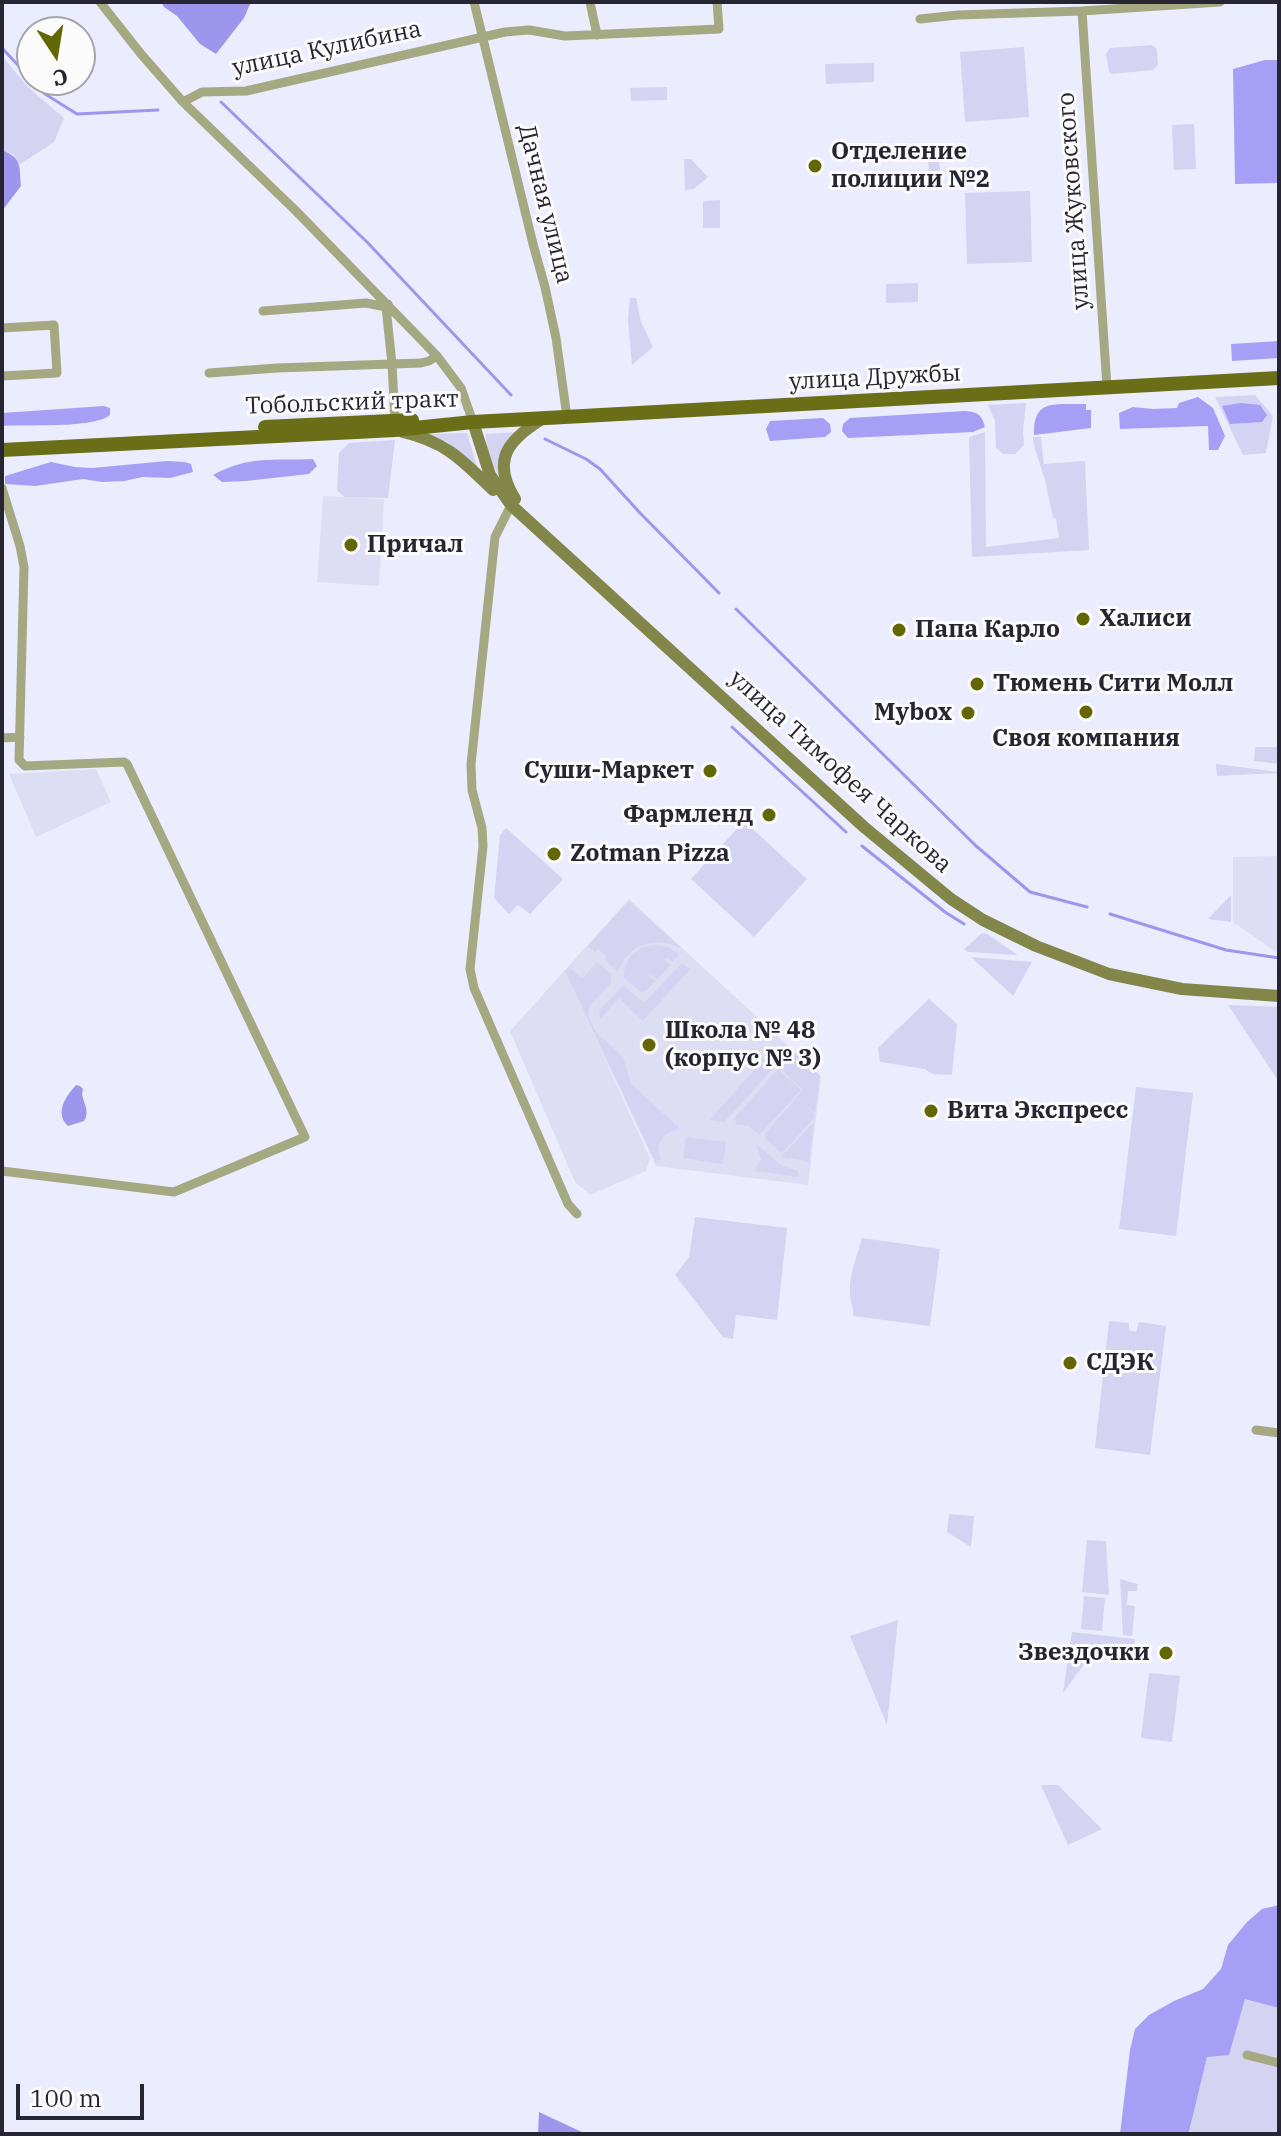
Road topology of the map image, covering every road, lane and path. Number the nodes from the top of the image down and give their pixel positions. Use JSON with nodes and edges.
{"nodes":[{"id":1,"x":100,"y":2,"type":"edge"},
{"id":2,"x":474,"y":2,"type":"edge"},
{"id":3,"x":590,"y":2,"type":"edge"},
{"id":4,"x":717,"y":2,"type":"edge"},
{"id":5,"x":1220,"y":2,"type":"edge"},
{"id":6,"x":1197,"y":3,"type":"edge"},
{"id":7,"x":1082,"y":11,"type":"junction"},
{"id":8,"x":920,"y":19,"type":"dead end"},
{"id":9,"x":597,"y":35,"type":"junction"},
{"id":10,"x":482,"y":36,"type":"junction"},
{"id":11,"x":183,"y":102,"type":"junction"},
{"id":12,"x":387,"y":305,"type":"junction"},
{"id":13,"x":263,"y":311,"type":"dead end"},
{"id":14,"x":2,"y":328,"type":"edge"},
{"id":15,"x":437,"y":356,"type":"junction"},
{"id":16,"x":392,"y":364,"type":"junction"},
{"id":17,"x":209,"y":373,"type":"dead end"},
{"id":18,"x":2,"y":376,"type":"edge"},
{"id":19,"x":1279,"y":378,"type":"edge"},
{"id":20,"x":1107,"y":387,"type":"junction"},
{"id":21,"x":567,"y":417,"type":"junction"},
{"id":22,"x":542,"y":419,"type":"junction"},
{"id":23,"x":473,"y":422,"type":"junction"},
{"id":24,"x":395,"y":425,"type":"junction"},
{"id":25,"x":213,"y":435,"type":"junction"},
{"id":26,"x":2,"y":441,"type":"edge"},
{"id":27,"x":2,"y":450,"type":"edge"},
{"id":28,"x":2,"y":488,"type":"edge"},
{"id":29,"x":511,"y":505,"type":"junction"},
{"id":30,"x":531,"y":521,"type":"junction"},
{"id":31,"x":20,"y":737,"type":"junction"},
{"id":32,"x":2,"y":738,"type":"edge"},
{"id":33,"x":1279,"y":996,"type":"edge"},
{"id":34,"x":2,"y":1171,"type":"edge"},
{"id":35,"x":577,"y":1214,"type":"dead end"},
{"id":36,"x":1256,"y":1430,"type":"dead end"},
{"id":37,"x":1279,"y":1433,"type":"edge"},
{"id":38,"x":1247,"y":2055,"type":"dead end"},
{"id":39,"x":1279,"y":2063,"type":"edge"}],
"edges":[{"from":1,"to":11,"type":"street"},
{"from":2,"to":10,"type":"street","name":"Дачная улица"},
{"from":3,"to":9,"type":"street"},
{"from":4,"to":9,"type":"street","name":"улица Кулибина"},
{"from":5,"to":6,"type":"street"},
{"from":6,"to":7,"type":"street"},
{"from":7,"to":8,"type":"street"},
{"from":7,"to":20,"type":"street","name":"улица Жуковского"},
{"from":9,"to":10,"type":"street","name":"улица Кулибина"},
{"from":10,"to":11,"type":"street","name":"улица Кулибина"},
{"from":10,"to":21,"type":"street","name":"Дачная улица"},
{"from":11,"to":12,"type":"street"},
{"from":12,"to":13,"type":"street"},
{"from":12,"to":15,"type":"street"},
{"from":12,"to":16,"type":"street"},
{"from":14,"to":18,"type":"street"},
{"from":15,"to":16,"type":"street"},
{"from":15,"to":23,"type":"street"},
{"from":16,"to":17,"type":"street"},
{"from":16,"to":24,"type":"street"},
{"from":19,"to":20,"type":"main road","name":"улица Дружбы"},
{"from":20,"to":21,"type":"main road","name":"улица Дружбы"},
{"from":21,"to":22,"type":"main road","name":"улица Дружбы"},
{"from":22,"to":23,"type":"main road","name":"улица Дружбы"},
{"from":22,"to":30,"type":"main road"},
{"from":23,"to":24,"type":"main road","name":"Тобольский тракт"},
{"from":23,"to":29,"type":"main road","name":"улица Тимофея Чаркова"},
{"from":24,"to":25,"type":"main road","name":"Тобольский тракт"},
{"from":24,"to":29,"type":"main road"},
{"from":25,"to":26,"type":"main road","name":"Тобольский тракт"},
{"from":25,"to":27,"type":"main road","name":"Тобольский тракт"},
{"from":28,"to":31,"type":"street"},
{"from":29,"to":30,"type":"main road","name":"улица Тимофея Чаркова"},
{"from":29,"to":35,"type":"street"},
{"from":30,"to":33,"type":"main road","name":"улица Тимофея Чаркова"},
{"from":31,"to":32,"type":"street"},
{"from":31,"to":34,"type":"street"},
{"from":36,"to":37,"type":"street"},
{"from":38,"to":39,"type":"street"}]}
